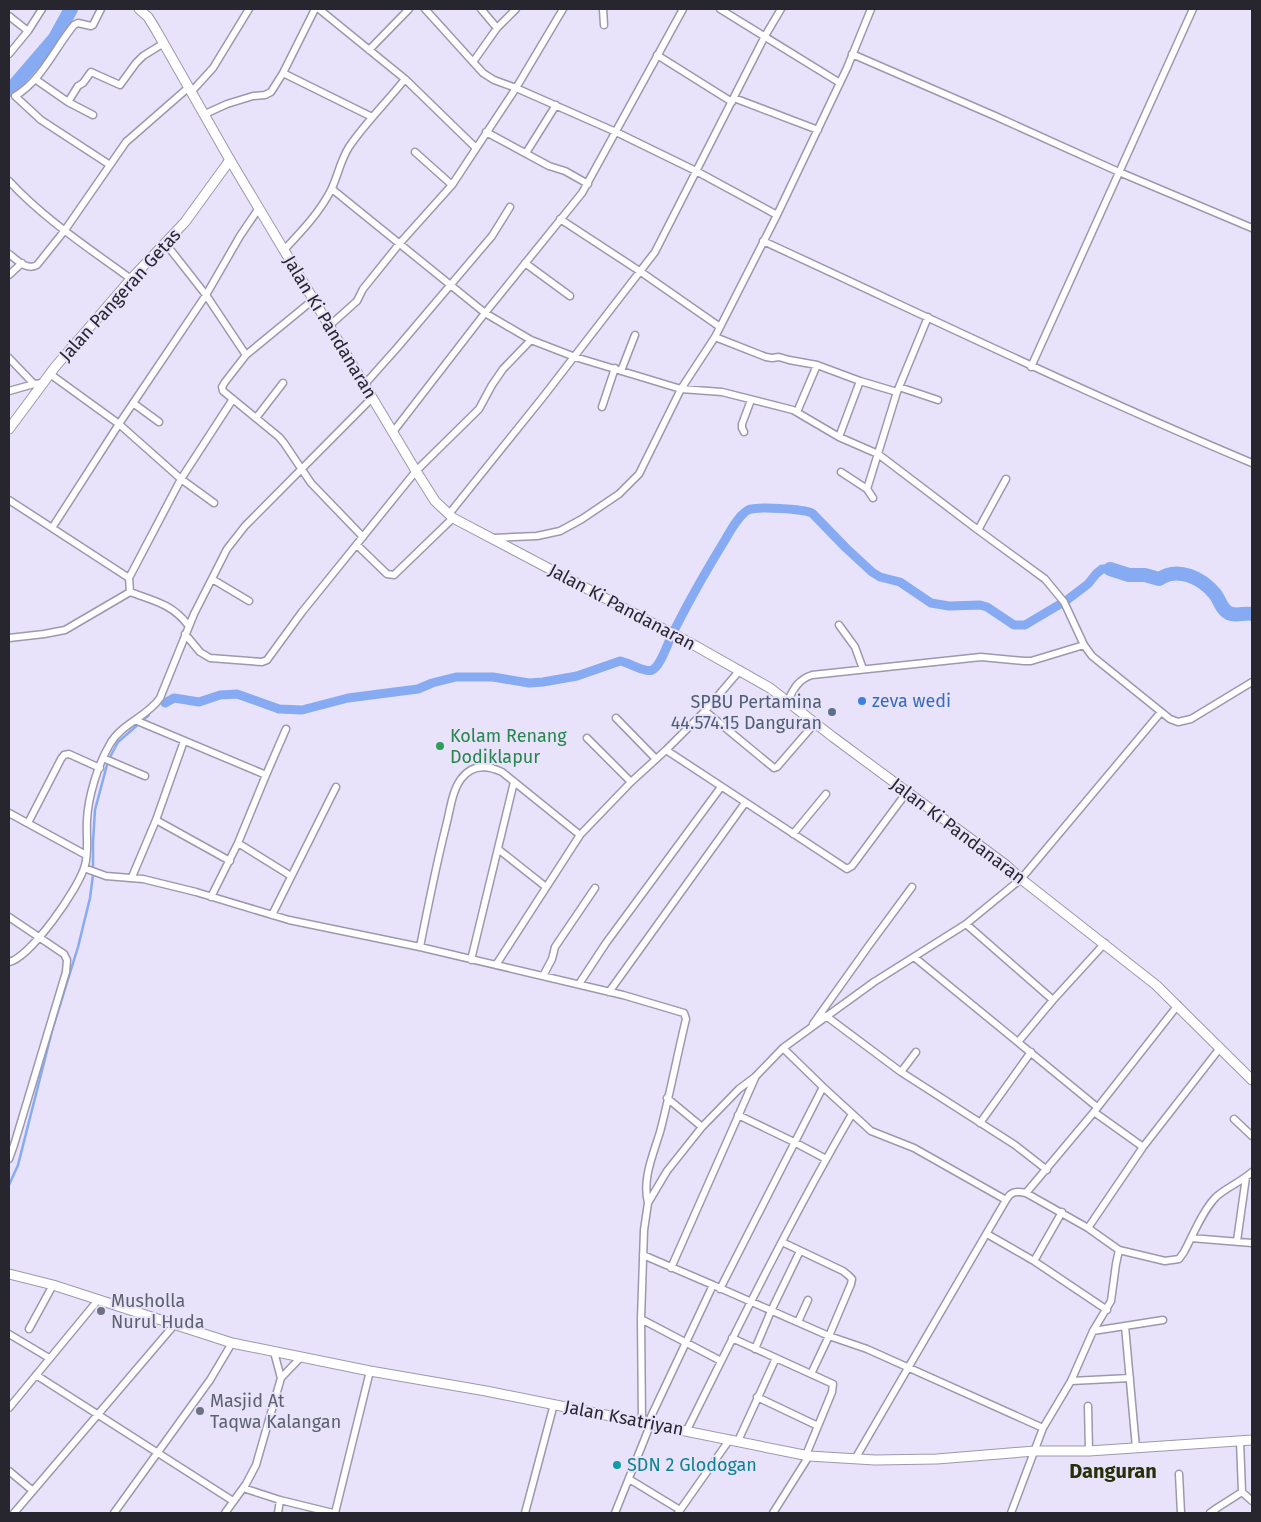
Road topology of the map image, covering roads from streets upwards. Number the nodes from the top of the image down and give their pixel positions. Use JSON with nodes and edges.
{"nodes":[{"id":1,"x":42,"y":9,"type":"edge"},
{"id":2,"x":100,"y":9,"type":"edge"},
{"id":3,"x":249,"y":9,"type":"edge"},
{"id":4,"x":315,"y":9,"type":"edge"},
{"id":5,"x":319,"y":9,"type":"edge"},
{"id":6,"x":409,"y":9,"type":"edge"},
{"id":7,"x":425,"y":9,"type":"edge"},
{"id":8,"x":480,"y":9,"type":"edge"},
{"id":9,"x":516,"y":9,"type":"edge"},
{"id":10,"x":563,"y":9,"type":"edge"},
{"id":11,"x":604,"y":9,"type":"edge"},
{"id":12,"x":683,"y":9,"type":"edge"},
{"id":13,"x":720,"y":9,"type":"edge"},
{"id":14,"x":781,"y":9,"type":"edge"},
{"id":15,"x":870,"y":9,"type":"edge"},
{"id":16,"x":1193,"y":9,"type":"edge"},
{"id":17,"x":143,"y":10,"type":"edge"},
{"id":18,"x":9,"y":16,"type":"edge"},
{"id":19,"x":604,"y":26,"type":"dead end"},
{"id":20,"x":497,"y":28,"type":"junction"},
{"id":21,"x":28,"y":31,"type":"junction"},
{"id":22,"x":765,"y":36,"type":"junction"},
{"id":23,"x":164,"y":43,"type":"junction"},
{"id":24,"x":369,"y":50,"type":"junction"},
{"id":25,"x":9,"y":54,"type":"edge"},
{"id":26,"x":852,"y":54,"type":"junction"},
{"id":27,"x":657,"y":55,"type":"junction"},
{"id":28,"x":473,"y":62,"type":"junction"},
{"id":29,"x":283,"y":72,"type":"junction"},
{"id":30,"x":35,"y":79,"type":"junction"},
{"id":31,"x":405,"y":79,"type":"junction"},
{"id":32,"x":840,"y":83,"type":"junction"},
{"id":33,"x":516,"y":88,"type":"junction"},
{"id":34,"x":190,"y":89,"type":"junction"},
{"id":35,"x":12,"y":97,"type":"edge"},
{"id":36,"x":733,"y":100,"type":"junction"},
{"id":37,"x":68,"y":102,"type":"junction"},
{"id":38,"x":556,"y":105,"type":"junction"},
{"id":39,"x":205,"y":114,"type":"junction"},
{"id":40,"x":93,"y":115,"type":"dead end"},
{"id":41,"x":372,"y":117,"type":"junction"},
{"id":42,"x":818,"y":130,"type":"junction"},
{"id":43,"x":486,"y":132,"type":"junction"},
{"id":44,"x":616,"y":132,"type":"junction"},
{"id":45,"x":476,"y":148,"type":"junction"},
{"id":46,"x":414,"y":152,"type":"dead end"},
{"id":47,"x":526,"y":153,"type":"junction"},
{"id":48,"x":230,"y":160,"type":"junction"},
{"id":49,"x":110,"y":165,"type":"junction"},
{"id":50,"x":696,"y":171,"type":"junction"},
{"id":51,"x":1119,"y":172,"type":"junction"},
{"id":52,"x":10,"y":184,"type":"edge"},
{"id":53,"x":588,"y":184,"type":"junction"},
{"id":54,"x":452,"y":185,"type":"junction"},
{"id":55,"x":332,"y":190,"type":"junction"},
{"id":56,"x":510,"y":206,"type":"dead end"},
{"id":57,"x":260,"y":208,"type":"junction"},
{"id":58,"x":777,"y":215,"type":"junction"},
{"id":59,"x":560,"y":219,"type":"junction"},
{"id":60,"x":1252,"y":228,"type":"edge"},
{"id":61,"x":65,"y":230,"type":"junction"},
{"id":62,"x":763,"y":242,"type":"junction"},
{"id":63,"x":400,"y":243,"type":"junction"},
{"id":64,"x":166,"y":244,"type":"junction"},
{"id":65,"x":284,"y":250,"type":"junction"},
{"id":66,"x":9,"y":254,"type":"edge"},
{"id":67,"x":22,"y":263,"type":"junction"},
{"id":68,"x":525,"y":263,"type":"junction"},
{"id":69,"x":641,"y":272,"type":"junction"},
{"id":70,"x":9,"y":275,"type":"edge"},
{"id":71,"x":131,"y":279,"type":"junction"},
{"id":72,"x":451,"y":284,"type":"junction"},
{"id":73,"x":206,"y":295,"type":"junction"},
{"id":74,"x":570,"y":296,"type":"dead end"},
{"id":75,"x":314,"y":300,"type":"junction"},
{"id":76,"x":485,"y":313,"type":"junction"},
{"id":77,"x":928,"y":317,"type":"junction"},
{"id":78,"x":329,"y":326,"type":"junction"},
{"id":79,"x":720,"y":327,"type":"junction"},
{"id":80,"x":635,"y":335,"type":"dead end"},
{"id":81,"x":715,"y":337,"type":"junction"},
{"id":82,"x":531,"y":340,"type":"junction"},
{"id":83,"x":246,"y":355,"type":"junction"},
{"id":84,"x":575,"y":357,"type":"junction"},
{"id":85,"x":9,"y":358,"type":"edge"},
{"id":86,"x":817,"y":365,"type":"junction"},
{"id":87,"x":1031,"y":366,"type":"junction"},
{"id":88,"x":618,"y":369,"type":"junction"},
{"id":89,"x":50,"y":374,"type":"junction"},
{"id":90,"x":860,"y":381,"type":"junction"},
{"id":91,"x":39,"y":383,"type":"junction"},
{"id":92,"x":283,"y":383,"type":"dead end"},
{"id":93,"x":364,"y":384,"type":"junction"},
{"id":94,"x":681,"y":389,"type":"junction"},
{"id":95,"x":898,"y":389,"type":"junction"},
{"id":96,"x":9,"y":391,"type":"edge"},
{"id":97,"x":372,"y":398,"type":"junction"},
{"id":98,"x":233,"y":399,"type":"junction"},
{"id":99,"x":751,"y":400,"type":"junction"},
{"id":100,"x":938,"y":400,"type":"dead end"},
{"id":101,"x":133,"y":403,"type":"junction"},
{"id":102,"x":602,"y":408,"type":"dead end"},
{"id":103,"x":797,"y":412,"type":"junction"},
{"id":104,"x":256,"y":418,"type":"junction"},
{"id":105,"x":158,"y":422,"type":"dead end"},
{"id":106,"x":119,"y":424,"type":"junction"},
{"id":107,"x":9,"y":429,"type":"edge"},
{"id":108,"x":393,"y":432,"type":"junction"},
{"id":109,"x":744,"y":432,"type":"dead end"},
{"id":110,"x":839,"y":437,"type":"junction"},
{"id":111,"x":878,"y":454,"type":"junction"},
{"id":112,"x":1252,"y":463,"type":"edge"},
{"id":113,"x":301,"y":470,"type":"junction"},
{"id":114,"x":416,"y":471,"type":"junction"},
{"id":115,"x":841,"y":472,"type":"dead end"},
{"id":116,"x":181,"y":479,"type":"junction"},
{"id":117,"x":1006,"y":479,"type":"dead end"},
{"id":118,"x":867,"y":489,"type":"junction"},
{"id":119,"x":873,"y":498,"type":"dead end"},
{"id":120,"x":9,"y":500,"type":"edge"},
{"id":121,"x":214,"y":503,"type":"dead end"},
{"id":122,"x":451,"y":516,"type":"junction"},
{"id":123,"x":52,"y":528,"type":"junction"},
{"id":124,"x":978,"y":530,"type":"junction"},
{"id":125,"x":363,"y":536,"type":"junction"},
{"id":126,"x":494,"y":538,"type":"junction"},
{"id":127,"x":357,"y":545,"type":"junction"},
{"id":128,"x":129,"y":579,"type":"junction"},
{"id":129,"x":212,"y":579,"type":"junction"},
{"id":130,"x":130,"y":591,"type":"junction"},
{"id":131,"x":249,"y":601,"type":"dead end"},
{"id":132,"x":189,"y":624,"type":"junction"},
{"id":133,"x":839,"y":625,"type":"dead end"},
{"id":134,"x":185,"y":634,"type":"junction"},
{"id":135,"x":9,"y":638,"type":"edge"},
{"id":136,"x":1084,"y":644,"type":"junction"},
{"id":137,"x":863,"y":669,"type":"junction"},
{"id":138,"x":740,"y":670,"type":"junction"},
{"id":139,"x":1252,"y":682,"type":"edge"},
{"id":140,"x":788,"y":701,"type":"junction"},
{"id":141,"x":705,"y":711,"type":"junction"},
{"id":142,"x":1161,"y":712,"type":"junction"},
{"id":143,"x":616,"y":718,"type":"dead end"},
{"id":144,"x":140,"y":722,"type":"junction"},
{"id":145,"x":815,"y":723,"type":"junction"},
{"id":146,"x":286,"y":729,"type":"dead end"},
{"id":147,"x":587,"y":738,"type":"dead end"},
{"id":148,"x":184,"y":741,"type":"junction"},
{"id":149,"x":666,"y":750,"type":"junction"},
{"id":150,"x":107,"y":759,"type":"junction"},
{"id":151,"x":656,"y":759,"type":"junction"},
{"id":152,"x":100,"y":768,"type":"junction"},
{"id":153,"x":266,"y":775,"type":"junction"},
{"id":154,"x":145,"y":776,"type":"dead end"},
{"id":155,"x":514,"y":782,"type":"junction"},
{"id":156,"x":631,"y":782,"type":"junction"},
{"id":157,"x":336,"y":787,"type":"dead end"},
{"id":158,"x":721,"y":787,"type":"junction"},
{"id":159,"x":907,"y":792,"type":"junction"},
{"id":160,"x":826,"y":794,"type":"dead end"},
{"id":161,"x":745,"y":803,"type":"junction"},
{"id":162,"x":9,"y":813,"type":"edge"},
{"id":163,"x":156,"y":820,"type":"junction"},
{"id":164,"x":28,"y":823,"type":"junction"},
{"id":165,"x":793,"y":834,"type":"junction"},
{"id":166,"x":580,"y":835,"type":"junction"},
{"id":167,"x":238,"y":843,"type":"junction"},
{"id":168,"x":498,"y":849,"type":"junction"},
{"id":169,"x":86,"y":854,"type":"junction"},
{"id":170,"x":230,"y":861,"type":"junction"},
{"id":171,"x":84,"y":868,"type":"junction"},
{"id":172,"x":291,"y":876,"type":"junction"},
{"id":173,"x":132,"y":877,"type":"junction"},
{"id":174,"x":1021,"y":879,"type":"junction"},
{"id":175,"x":546,"y":887,"type":"junction"},
{"id":176,"x":912,"y":887,"type":"dead end"},
{"id":177,"x":595,"y":888,"type":"dead end"},
{"id":178,"x":211,"y":897,"type":"junction"},
{"id":179,"x":272,"y":915,"type":"junction"},
{"id":180,"x":9,"y":917,"type":"edge"},
{"id":181,"x":966,"y":924,"type":"junction"},
{"id":182,"x":39,"y":937,"type":"junction"},
{"id":183,"x":1104,"y":944,"type":"junction"},
{"id":184,"x":420,"y":946,"type":"junction"},
{"id":185,"x":914,"y":957,"type":"junction"},
{"id":186,"x":471,"y":960,"type":"junction"},
{"id":187,"x":9,"y":962,"type":"edge"},
{"id":188,"x":496,"y":965,"type":"junction"},
{"id":189,"x":543,"y":976,"type":"junction"},
{"id":190,"x":579,"y":984,"type":"junction"},
{"id":191,"x":609,"y":992,"type":"junction"},
{"id":192,"x":1053,"y":1000,"type":"junction"},
{"id":193,"x":1178,"y":1005,"type":"junction"},
{"id":194,"x":826,"y":1016,"type":"junction"},
{"id":195,"x":810,"y":1028,"type":"junction"},
{"id":196,"x":1018,"y":1042,"type":"junction"},
{"id":197,"x":783,"y":1048,"type":"junction"},
{"id":198,"x":1220,"y":1048,"type":"junction"},
{"id":199,"x":916,"y":1052,"type":"dead end"},
{"id":200,"x":1031,"y":1052,"type":"junction"},
{"id":201,"x":901,"y":1072,"type":"junction"},
{"id":202,"x":755,"y":1077,"type":"junction"},
{"id":203,"x":1252,"y":1080,"type":"edge"},
{"id":204,"x":823,"y":1087,"type":"junction"},
{"id":205,"x":667,"y":1098,"type":"junction"},
{"id":206,"x":1095,"y":1109,"type":"junction"},
{"id":207,"x":738,"y":1114,"type":"junction"},
{"id":208,"x":852,"y":1114,"type":"junction"},
{"id":209,"x":1234,"y":1119,"type":"dead end"},
{"id":210,"x":980,"y":1123,"type":"junction"},
{"id":211,"x":702,"y":1127,"type":"junction"},
{"id":212,"x":1252,"y":1136,"type":"edge"},
{"id":213,"x":794,"y":1142,"type":"junction"},
{"id":214,"x":1143,"y":1147,"type":"junction"},
{"id":215,"x":9,"y":1159,"type":"edge"},
{"id":216,"x":826,"y":1159,"type":"junction"},
{"id":217,"x":1047,"y":1170,"type":"junction"},
{"id":218,"x":1252,"y":1172,"type":"edge"},
{"id":219,"x":1246,"y":1177,"type":"junction"},
{"id":220,"x":1026,"y":1193,"type":"junction"},
{"id":221,"x":1006,"y":1200,"type":"junction"},
{"id":222,"x":648,"y":1203,"type":"junction"},
{"id":223,"x":1062,"y":1212,"type":"junction"},
{"id":224,"x":1088,"y":1228,"type":"junction"},
{"id":225,"x":987,"y":1234,"type":"junction"},
{"id":226,"x":1191,"y":1238,"type":"junction"},
{"id":227,"x":1236,"y":1241,"type":"junction"},
{"id":228,"x":782,"y":1242,"type":"junction"},
{"id":229,"x":1252,"y":1243,"type":"edge"},
{"id":230,"x":1119,"y":1250,"type":"junction"},
{"id":231,"x":800,"y":1251,"type":"junction"},
{"id":232,"x":643,"y":1255,"type":"junction"},
{"id":233,"x":1034,"y":1261,"type":"junction"},
{"id":234,"x":671,"y":1268,"type":"junction"},
{"id":235,"x":9,"y":1274,"type":"edge"},
{"id":236,"x":53,"y":1285,"type":"junction"},
{"id":237,"x":713,"y":1285,"type":"junction"},
{"id":238,"x":720,"y":1289,"type":"junction"},
{"id":239,"x":98,"y":1300,"type":"junction"},
{"id":240,"x":808,"y":1300,"type":"dead end"},
{"id":241,"x":750,"y":1301,"type":"junction"},
{"id":242,"x":1107,"y":1310,"type":"junction"},
{"id":243,"x":771,"y":1311,"type":"junction"},
{"id":244,"x":641,"y":1319,"type":"junction"},
{"id":245,"x":1163,"y":1320,"type":"dead end"},
{"id":246,"x":798,"y":1322,"type":"junction"},
{"id":247,"x":175,"y":1324,"type":"junction"},
{"id":248,"x":1126,"y":1326,"type":"junction"},
{"id":249,"x":29,"y":1328,"type":"dead end"},
{"id":250,"x":1093,"y":1332,"type":"junction"},
{"id":251,"x":9,"y":1334,"type":"edge"},
{"id":252,"x":829,"y":1336,"type":"junction"},
{"id":253,"x":732,"y":1338,"type":"junction"},
{"id":254,"x":685,"y":1342,"type":"junction"},
{"id":255,"x":232,"y":1343,"type":"junction"},
{"id":256,"x":755,"y":1349,"type":"junction"},
{"id":257,"x":274,"y":1352,"type":"junction"},
{"id":258,"x":301,"y":1357,"type":"junction"},
{"id":259,"x":48,"y":1358,"type":"junction"},
{"id":260,"x":776,"y":1358,"type":"junction"},
{"id":261,"x":721,"y":1361,"type":"junction"},
{"id":262,"x":909,"y":1367,"type":"junction"},
{"id":263,"x":370,"y":1371,"type":"junction"},
{"id":264,"x":811,"y":1374,"type":"junction"},
{"id":265,"x":36,"y":1375,"type":"junction"},
{"id":266,"x":282,"y":1378,"type":"junction"},
{"id":267,"x":1130,"y":1378,"type":"junction"},
{"id":268,"x":1070,"y":1381,"type":"junction"},
{"id":269,"x":758,"y":1397,"type":"junction"},
{"id":270,"x":554,"y":1404,"type":"junction"},
{"id":271,"x":1088,"y":1406,"type":"dead end"},
{"id":272,"x":9,"y":1408,"type":"edge"},
{"id":273,"x":98,"y":1414,"type":"junction"},
{"id":274,"x":647,"y":1422,"type":"junction"},
{"id":275,"x":818,"y":1426,"type":"junction"},
{"id":276,"x":1043,"y":1428,"type":"junction"},
{"id":277,"x":687,"y":1430,"type":"junction"},
{"id":278,"x":734,"y":1440,"type":"junction"},
{"id":279,"x":1252,"y":1440,"type":"edge"},
{"id":280,"x":1240,"y":1441,"type":"junction"},
{"id":281,"x":1136,"y":1448,"type":"junction"},
{"id":282,"x":1034,"y":1451,"type":"junction"},
{"id":283,"x":1090,"y":1451,"type":"junction"},
{"id":284,"x":157,"y":1452,"type":"junction"},
{"id":285,"x":808,"y":1455,"type":"junction"},
{"id":286,"x":855,"y":1459,"type":"junction"},
{"id":287,"x":9,"y":1472,"type":"edge"},
{"id":288,"x":1179,"y":1474,"type":"dead end"},
{"id":289,"x":630,"y":1478,"type":"junction"},
{"id":290,"x":243,"y":1488,"type":"junction"},
{"id":291,"x":33,"y":1491,"type":"junction"},
{"id":292,"x":1242,"y":1492,"type":"junction"},
{"id":293,"x":280,"y":1500,"type":"junction"},
{"id":294,"x":233,"y":1501,"type":"junction"},
{"id":295,"x":1252,"y":1501,"type":"edge"},
{"id":296,"x":679,"y":1511,"type":"edge"},
{"id":297,"x":14,"y":1513,"type":"edge"},
{"id":298,"x":114,"y":1513,"type":"edge"},
{"id":299,"x":225,"y":1513,"type":"edge"},
{"id":300,"x":278,"y":1513,"type":"edge"},
{"id":301,"x":334,"y":1513,"type":"edge"},
{"id":302,"x":526,"y":1513,"type":"edge"},
{"id":303,"x":615,"y":1513,"type":"edge"},
{"id":304,"x":773,"y":1513,"type":"edge"},
{"id":305,"x":1011,"y":1513,"type":"edge"},
{"id":306,"x":1181,"y":1513,"type":"edge"},
{"id":307,"x":1210,"y":1513,"type":"edge"}],
"edges":[{"from":1,"to":21,"type":"street"},
{"from":2,"to":30,"type":"street"},
{"from":3,"to":34,"type":"street"},
{"from":4,"to":29,"type":"street"},
{"from":5,"to":24,"type":"street"},
{"from":6,"to":24,"type":"street"},
{"from":7,"to":28,"type":"street"},
{"from":8,"to":20,"type":"street"},
{"from":9,"to":20,"type":"street"},
{"from":10,"to":33,"type":"street"},
{"from":11,"to":19,"type":"street"},
{"from":12,"to":27,"type":"street"},
{"from":13,"to":22,"type":"street"},
{"from":14,"to":22,"type":"street"},
{"from":15,"to":26,"type":"street"},
{"from":16,"to":51,"type":"street"},
{"from":17,"to":23,"type":"street","name":"Jalan Ki Pandanaran"},
{"from":18,"to":21,"type":"street"},
{"from":20,"to":28,"type":"street"},
{"from":21,"to":25,"type":"street"},
{"from":22,"to":32,"type":"street"},
{"from":22,"to":36,"type":"street"},
{"from":23,"to":34,"type":"street","name":"Jalan Ki Pandanaran"},
{"from":23,"to":37,"type":"street"},
{"from":24,"to":31,"type":"street"},
{"from":26,"to":32,"type":"street"},
{"from":26,"to":51,"type":"street"},
{"from":27,"to":36,"type":"street"},
{"from":27,"to":44,"type":"street"},
{"from":28,"to":33,"type":"street"},
{"from":29,"to":39,"type":"street"},
{"from":29,"to":41,"type":"street"},
{"from":30,"to":35,"type":"street"},
{"from":30,"to":37,"type":"street"},
{"from":31,"to":41,"type":"street"},
{"from":31,"to":45,"type":"street"},
{"from":32,"to":42,"type":"street"},
{"from":33,"to":38,"type":"street"},
{"from":33,"to":43,"type":"street"},
{"from":34,"to":39,"type":"street","name":"Jalan Ki Pandanaran"},
{"from":34,"to":49,"type":"street"},
{"from":35,"to":49,"type":"street"},
{"from":36,"to":42,"type":"street"},
{"from":36,"to":50,"type":"street"},
{"from":37,"to":40,"type":"street"},
{"from":38,"to":44,"type":"street"},
{"from":38,"to":47,"type":"street"},
{"from":39,"to":48,"type":"street","name":"Jalan Ki Pandanaran"},
{"from":41,"to":55,"type":"street"},
{"from":42,"to":58,"type":"street"},
{"from":43,"to":45,"type":"street"},
{"from":43,"to":47,"type":"street"},
{"from":44,"to":50,"type":"street"},
{"from":44,"to":53,"type":"street"},
{"from":45,"to":54,"type":"street"},
{"from":46,"to":54,"type":"street"},
{"from":47,"to":53,"type":"street"},
{"from":48,"to":57,"type":"street","name":"Jalan Ki Pandanaran"},
{"from":48,"to":64,"type":"street","name":"Jalan Pangeran Getas"},
{"from":49,"to":61,"type":"street"},
{"from":50,"to":58,"type":"street"},
{"from":50,"to":69,"type":"street"},
{"from":51,"to":60,"type":"street"},
{"from":51,"to":87,"type":"street"},
{"from":52,"to":61,"type":"street"},
{"from":53,"to":59,"type":"street"},
{"from":54,"to":63,"type":"street"},
{"from":55,"to":63,"type":"street"},
{"from":55,"to":65,"type":"street"},
{"from":56,"to":72,"type":"street"},
{"from":57,"to":65,"type":"street","name":"Jalan Ki Pandanaran"},
{"from":57,"to":73,"type":"street"},
{"from":58,"to":62,"type":"street"},
{"from":59,"to":68,"type":"street"},
{"from":59,"to":69,"type":"street"},
{"from":61,"to":67,"type":"street"},
{"from":61,"to":71,"type":"street"},
{"from":62,"to":77,"type":"street"},
{"from":62,"to":79,"type":"street"},
{"from":63,"to":72,"type":"street"},
{"from":63,"to":78,"type":"street"},
{"from":64,"to":71,"type":"street","name":"Jalan Pangeran Getas"},
{"from":64,"to":73,"type":"street"},
{"from":65,"to":75,"type":"street","name":"Jalan Ki Pandanaran"},
{"from":66,"to":67,"type":"street"},
{"from":67,"to":70,"type":"street"},
{"from":68,"to":74,"type":"street"},
{"from":68,"to":76,"type":"street"},
{"from":69,"to":79,"type":"street"},
{"from":69,"to":84,"type":"street"},
{"from":71,"to":89,"type":"street","name":"Jalan Pangeran Getas"},
{"from":72,"to":76,"type":"street"},
{"from":72,"to":93,"type":"street"},
{"from":73,"to":83,"type":"street"},
{"from":73,"to":101,"type":"street"},
{"from":75,"to":78,"type":"street","name":"Jalan Ki Pandanaran"},
{"from":75,"to":83,"type":"street"},
{"from":76,"to":82,"type":"street"},
{"from":76,"to":108,"type":"street"},
{"from":77,"to":87,"type":"street"},
{"from":77,"to":95,"type":"street"},
{"from":78,"to":93,"type":"street","name":"Jalan Ki Pandanaran"},
{"from":79,"to":81,"type":"street"},
{"from":80,"to":88,"type":"street"},
{"from":81,"to":86,"type":"street"},
{"from":81,"to":94,"type":"street"},
{"from":82,"to":84,"type":"street"},
{"from":82,"to":114,"type":"street"},
{"from":83,"to":98,"type":"street"},
{"from":84,"to":88,"type":"street"},
{"from":84,"to":122,"type":"street"},
{"from":85,"to":91,"type":"street"},
{"from":86,"to":90,"type":"street"},
{"from":86,"to":103,"type":"street"},
{"from":87,"to":112,"type":"street"},
{"from":88,"to":94,"type":"street"},
{"from":88,"to":102,"type":"street"},
{"from":89,"to":91,"type":"street","name":"Jalan Pangeran Getas"},
{"from":89,"to":106,"type":"street"},
{"from":90,"to":95,"type":"street"},
{"from":90,"to":110,"type":"street"},
{"from":91,"to":96,"type":"street"},
{"from":91,"to":107,"type":"street","name":"Jalan Pangeran Getas"},
{"from":92,"to":104,"type":"street"},
{"from":93,"to":97,"type":"street","name":"Jalan Ki Pandanaran"},
{"from":94,"to":99,"type":"street"},
{"from":94,"to":126,"type":"street"},
{"from":95,"to":100,"type":"street"},
{"from":95,"to":111,"type":"street"},
{"from":97,"to":108,"type":"street","name":"Jalan Ki Pandanaran"},
{"from":97,"to":113,"type":"street"},
{"from":98,"to":104,"type":"street"},
{"from":98,"to":116,"type":"street"},
{"from":99,"to":103,"type":"street"},
{"from":99,"to":109,"type":"street"},
{"from":101,"to":105,"type":"street"},
{"from":101,"to":106,"type":"street"},
{"from":103,"to":110,"type":"street"},
{"from":104,"to":113,"type":"street"},
{"from":106,"to":116,"type":"street"},
{"from":106,"to":123,"type":"street"},
{"from":108,"to":114,"type":"street","name":"Jalan Ki Pandanaran"},
{"from":110,"to":111,"type":"street"},
{"from":111,"to":118,"type":"street"},
{"from":111,"to":124,"type":"street"},
{"from":113,"to":125,"type":"street"},
{"from":113,"to":129,"type":"street"},
{"from":114,"to":122,"type":"street","name":"Jalan Ki Pandanaran"},
{"from":114,"to":125,"type":"street"},
{"from":115,"to":118,"type":"street"},
{"from":116,"to":121,"type":"street"},
{"from":116,"to":128,"type":"street"},
{"from":117,"to":124,"type":"street"},
{"from":118,"to":119,"type":"street"},
{"from":120,"to":123,"type":"street"},
{"from":122,"to":126,"type":"street","name":"Jalan Ki Pandanaran"},
{"from":122,"to":127,"type":"street"},
{"from":123,"to":128,"type":"street"},
{"from":124,"to":136,"type":"street"},
{"from":125,"to":127,"type":"street"},
{"from":126,"to":138,"type":"street","name":"Jalan Ki Pandanaran"},
{"from":127,"to":134,"type":"street"},
{"from":128,"to":130,"type":"street"},
{"from":129,"to":131,"type":"street"},
{"from":129,"to":132,"type":"street"},
{"from":130,"to":132,"type":"street"},
{"from":130,"to":135,"type":"street"},
{"from":132,"to":134,"type":"street"},
{"from":133,"to":137,"type":"street"},
{"from":134,"to":144,"type":"street"},
{"from":136,"to":137,"type":"street"},
{"from":136,"to":142,"type":"street"},
{"from":137,"to":140,"type":"street"},
{"from":138,"to":140,"type":"street","name":"Jalan Ki Pandanaran"},
{"from":138,"to":141,"type":"street"},
{"from":139,"to":142,"type":"street"},
{"from":140,"to":145,"type":"street","name":"Jalan Ki Pandanaran"},
{"from":141,"to":145,"type":"street"},
{"from":141,"to":149,"type":"street"},
{"from":142,"to":174,"type":"street"},
{"from":143,"to":151,"type":"street"},
{"from":144,"to":148,"type":"street"},
{"from":144,"to":150,"type":"street"},
{"from":145,"to":159,"type":"street","name":"Jalan Ki Pandanaran"},
{"from":146,"to":153,"type":"street"},
{"from":147,"to":156,"type":"street"},
{"from":148,"to":153,"type":"street"},
{"from":148,"to":163,"type":"street"},
{"from":149,"to":151,"type":"street"},
{"from":149,"to":158,"type":"street"},
{"from":150,"to":152,"type":"street"},
{"from":150,"to":154,"type":"street"},
{"from":151,"to":156,"type":"street"},
{"from":152,"to":164,"type":"street"},
{"from":152,"to":169,"type":"street"},
{"from":153,"to":167,"type":"street"},
{"from":155,"to":166,"type":"street"},
{"from":155,"to":168,"type":"street"},
{"from":155,"to":184,"type":"street"},
{"from":156,"to":166,"type":"street"},
{"from":157,"to":172,"type":"street"},
{"from":158,"to":161,"type":"street"},
{"from":158,"to":190,"type":"street"},
{"from":159,"to":165,"type":"street"},
{"from":159,"to":174,"type":"street","name":"Jalan Ki Pandanaran"},
{"from":160,"to":165,"type":"street"},
{"from":161,"to":165,"type":"street"},
{"from":161,"to":191,"type":"street"},
{"from":162,"to":164,"type":"street"},
{"from":163,"to":170,"type":"street"},
{"from":163,"to":173,"type":"street"},
{"from":164,"to":169,"type":"street"},
{"from":166,"to":175,"type":"street"},
{"from":167,"to":170,"type":"street"},
{"from":167,"to":172,"type":"street"},
{"from":168,"to":175,"type":"street"},
{"from":168,"to":186,"type":"street"},
{"from":169,"to":171,"type":"street"},
{"from":170,"to":178,"type":"street"},
{"from":171,"to":173,"type":"street"},
{"from":171,"to":182,"type":"street"},
{"from":172,"to":179,"type":"street"},
{"from":173,"to":178,"type":"street"},
{"from":174,"to":181,"type":"street"},
{"from":174,"to":183,"type":"street","name":"Jalan Ki Pandanaran"},
{"from":175,"to":188,"type":"street"},
{"from":176,"to":195,"type":"street"},
{"from":177,"to":189,"type":"street"},
{"from":178,"to":179,"type":"street"},
{"from":179,"to":184,"type":"street"},
{"from":180,"to":182,"type":"street"},
{"from":181,"to":185,"type":"street"},
{"from":181,"to":192,"type":"street"},
{"from":182,"to":187,"type":"street"},
{"from":182,"to":215,"type":"street"},
{"from":183,"to":192,"type":"street"},
{"from":183,"to":193,"type":"street","name":"Jalan Ki Pandanaran"},
{"from":184,"to":186,"type":"street"},
{"from":185,"to":194,"type":"street"},
{"from":185,"to":196,"type":"street"},
{"from":186,"to":188,"type":"street"},
{"from":188,"to":189,"type":"street"},
{"from":189,"to":190,"type":"street"},
{"from":190,"to":191,"type":"street"},
{"from":191,"to":205,"type":"street"},
{"from":192,"to":196,"type":"street"},
{"from":193,"to":198,"type":"street","name":"Jalan Ki Pandanaran"},
{"from":193,"to":206,"type":"street"},
{"from":194,"to":195,"type":"street"},
{"from":194,"to":201,"type":"street"},
{"from":195,"to":197,"type":"street"},
{"from":196,"to":200,"type":"street"},
{"from":197,"to":202,"type":"street"},
{"from":197,"to":204,"type":"street"},
{"from":198,"to":203,"type":"street","name":"Jalan Ki Pandanaran"},
{"from":198,"to":214,"type":"street"},
{"from":199,"to":201,"type":"street"},
{"from":200,"to":206,"type":"street"},
{"from":200,"to":210,"type":"street"},
{"from":201,"to":210,"type":"street"},
{"from":202,"to":207,"type":"street"},
{"from":202,"to":211,"type":"street"},
{"from":204,"to":208,"type":"street"},
{"from":204,"to":213,"type":"street"},
{"from":205,"to":211,"type":"street"},
{"from":205,"to":222,"type":"street"},
{"from":206,"to":214,"type":"street"},
{"from":206,"to":217,"type":"street"},
{"from":207,"to":213,"type":"street"},
{"from":207,"to":234,"type":"street"},
{"from":208,"to":216,"type":"street"},
{"from":208,"to":221,"type":"street"},
{"from":209,"to":212,"type":"street"},
{"from":210,"to":217,"type":"street"},
{"from":211,"to":222,"type":"street"},
{"from":213,"to":216,"type":"street"},
{"from":213,"to":238,"type":"street"},
{"from":214,"to":224,"type":"street"},
{"from":216,"to":228,"type":"street"},
{"from":217,"to":220,"type":"street"},
{"from":218,"to":219,"type":"street"},
{"from":219,"to":226,"type":"street"},
{"from":219,"to":227,"type":"street"},
{"from":220,"to":221,"type":"street"},
{"from":220,"to":223,"type":"street"},
{"from":221,"to":225,"type":"street"},
{"from":222,"to":232,"type":"street"},
{"from":223,"to":224,"type":"street"},
{"from":223,"to":233,"type":"street"},
{"from":224,"to":230,"type":"street"},
{"from":225,"to":233,"type":"street"},
{"from":225,"to":262,"type":"street"},
{"from":226,"to":227,"type":"street"},
{"from":226,"to":230,"type":"street"},
{"from":227,"to":229,"type":"street"},
{"from":228,"to":231,"type":"street"},
{"from":228,"to":241,"type":"street"},
{"from":230,"to":242,"type":"street"},
{"from":231,"to":243,"type":"street"},
{"from":231,"to":252,"type":"street"},
{"from":232,"to":234,"type":"street"},
{"from":232,"to":244,"type":"street"},
{"from":233,"to":242,"type":"street"},
{"from":234,"to":237,"type":"street"},
{"from":235,"to":236,"type":"street","name":"Jalan Ksatriyan"},
{"from":236,"to":239,"type":"street","name":"Jalan Ksatriyan"},
{"from":236,"to":249,"type":"street"},
{"from":237,"to":238,"type":"street"},
{"from":237,"to":254,"type":"street"},
{"from":238,"to":241,"type":"street"},
{"from":239,"to":247,"type":"street","name":"Jalan Ksatriyan"},
{"from":239,"to":259,"type":"street"},
{"from":240,"to":246,"type":"street"},
{"from":241,"to":243,"type":"street"},
{"from":241,"to":253,"type":"street"},
{"from":242,"to":250,"type":"street"},
{"from":243,"to":246,"type":"street"},
{"from":243,"to":256,"type":"street"},
{"from":244,"to":254,"type":"street"},
{"from":244,"to":274,"type":"street"},
{"from":245,"to":248,"type":"street"},
{"from":246,"to":252,"type":"street"},
{"from":247,"to":255,"type":"street","name":"Jalan Ksatriyan"},
{"from":247,"to":273,"type":"street"},
{"from":248,"to":250,"type":"street"},
{"from":248,"to":267,"type":"street"},
{"from":250,"to":268,"type":"street"},
{"from":251,"to":259,"type":"street"},
{"from":252,"to":262,"type":"street"},
{"from":252,"to":264,"type":"street"},
{"from":253,"to":256,"type":"street"},
{"from":253,"to":261,"type":"street"},
{"from":254,"to":261,"type":"street"},
{"from":254,"to":274,"type":"street"},
{"from":255,"to":257,"type":"street","name":"Jalan Ksatriyan"},
{"from":255,"to":284,"type":"street"},
{"from":256,"to":260,"type":"street"},
{"from":257,"to":258,"type":"street","name":"Jalan Ksatriyan"},
{"from":257,"to":266,"type":"street"},
{"from":258,"to":263,"type":"street","name":"Jalan Ksatriyan"},
{"from":258,"to":266,"type":"street"},
{"from":259,"to":265,"type":"street"},
{"from":260,"to":264,"type":"street"},
{"from":260,"to":269,"type":"street"},
{"from":261,"to":277,"type":"street"},
{"from":262,"to":276,"type":"street"},
{"from":262,"to":286,"type":"street"},
{"from":263,"to":270,"type":"street","name":"Jalan Ksatriyan"},
{"from":263,"to":301,"type":"street"},
{"from":264,"to":275,"type":"street"},
{"from":265,"to":272,"type":"street"},
{"from":265,"to":273,"type":"street"},
{"from":266,"to":290,"type":"street"},
{"from":267,"to":268,"type":"street"},
{"from":267,"to":281,"type":"street"},
{"from":268,"to":276,"type":"street"},
{"from":269,"to":275,"type":"street"},
{"from":269,"to":278,"type":"street"},
{"from":270,"to":274,"type":"street","name":"Jalan Ksatriyan"},
{"from":270,"to":302,"type":"street"},
{"from":271,"to":283,"type":"street"},
{"from":273,"to":284,"type":"street"},
{"from":273,"to":291,"type":"street"},
{"from":274,"to":277,"type":"street","name":"Jalan Ksatriyan"},
{"from":274,"to":289,"type":"street"},
{"from":275,"to":285,"type":"street"},
{"from":276,"to":282,"type":"street"},
{"from":277,"to":278,"type":"street","name":"Jalan Ksatriyan"},
{"from":278,"to":285,"type":"street","name":"Jalan Ksatriyan"},
{"from":278,"to":296,"type":"street"},
{"from":279,"to":280,"type":"street","name":"Jalan Ksatriyan"},
{"from":280,"to":281,"type":"street","name":"Jalan Ksatriyan"},
{"from":280,"to":292,"type":"street"},
{"from":281,"to":283,"type":"street","name":"Jalan Ksatriyan"},
{"from":282,"to":283,"type":"street","name":"Jalan Ksatriyan"},
{"from":282,"to":286,"type":"street","name":"Jalan Ksatriyan"},
{"from":282,"to":305,"type":"street"},
{"from":284,"to":294,"type":"street"},
{"from":284,"to":298,"type":"street"},
{"from":285,"to":286,"type":"street","name":"Jalan Ksatriyan"},
{"from":285,"to":304,"type":"street"},
{"from":287,"to":291,"type":"street"},
{"from":288,"to":306,"type":"street"},
{"from":289,"to":296,"type":"street"},
{"from":289,"to":303,"type":"street"},
{"from":290,"to":293,"type":"street"},
{"from":290,"to":294,"type":"street"},
{"from":291,"to":297,"type":"street"},
{"from":292,"to":295,"type":"street"},
{"from":292,"to":307,"type":"street"},
{"from":293,"to":300,"type":"street"},
{"from":293,"to":301,"type":"street"},
{"from":294,"to":299,"type":"street"}]}
